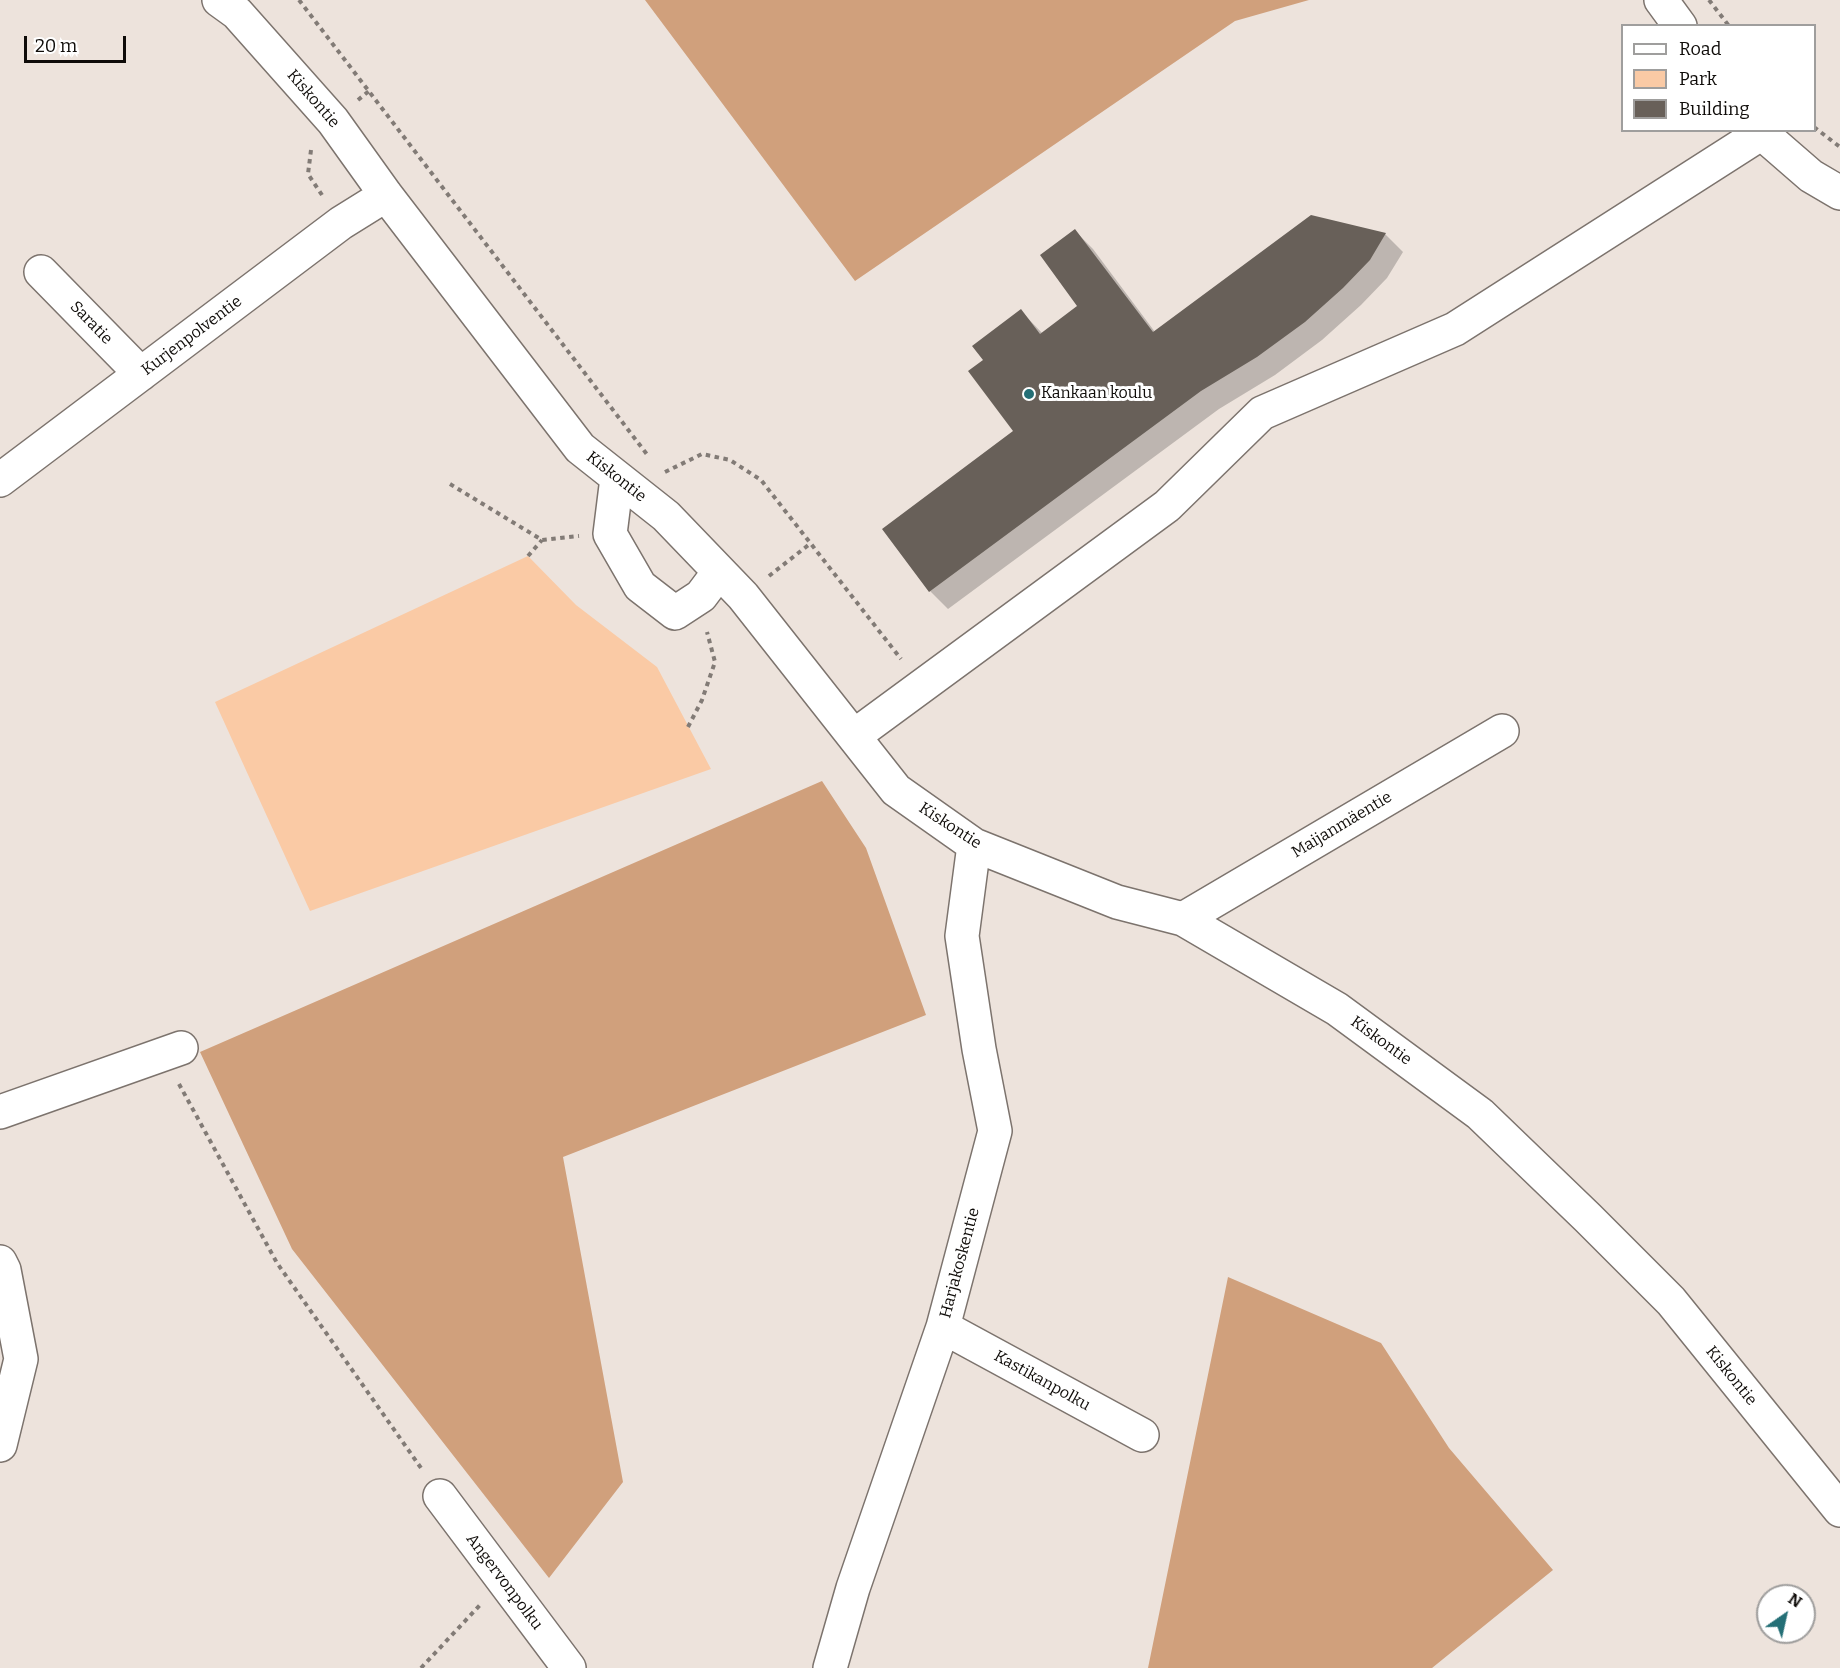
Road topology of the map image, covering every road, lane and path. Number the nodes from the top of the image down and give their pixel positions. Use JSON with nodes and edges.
{"nodes":[{"id":1,"x":219,"y":0,"type":"edge"},
{"id":2,"x":299,"y":0,"type":"edge"},
{"id":3,"x":1661,"y":0,"type":"edge"},
{"id":4,"x":1709,"y":0,"type":"edge"},
{"id":5,"x":1679,"y":24,"type":"edge"},
{"id":6,"x":1727,"y":24,"type":"edge"},
{"id":7,"x":1816,"y":128,"type":"edge"},
{"id":8,"x":1759,"y":132,"type":"edge"},
{"id":9,"x":1840,"y":147,"type":"edge"},
{"id":10,"x":1840,"y":193,"type":"edge"},
{"id":11,"x":386,"y":195,"type":"junction"},
{"id":12,"x":40,"y":272,"type":"dead end"},
{"id":13,"x":141,"y":374,"type":"junction"},
{"id":14,"x":650,"y":458,"type":"dead end"},
{"id":15,"x":617,"y":478,"type":"junction"},
{"id":16,"x":0,"y":480,"type":"edge"},
{"id":17,"x":450,"y":484,"type":"dead end"},
{"id":18,"x":666,"y":516,"type":"junction"},
{"id":19,"x":610,"y":534,"type":"junction"},
{"id":20,"x":542,"y":540,"type":"junction"},
{"id":21,"x":528,"y":556,"type":"dead end"},
{"id":22,"x":719,"y":572,"type":"junction"},
{"id":23,"x":706,"y":628,"type":"dead end"},
{"id":24,"x":922,"y":686,"type":"junction"},
{"id":25,"x":688,"y":727,"type":"dead end"},
{"id":26,"x":1502,"y":731,"type":"dead end"},
{"id":27,"x":854,"y":736,"type":"junction"},
{"id":28,"x":974,"y":845,"type":"junction"},
{"id":29,"x":1183,"y":919,"type":"junction"},
{"id":30,"x":171,"y":1051,"type":"joint"},
{"id":31,"x":0,"y":1112,"type":"edge"},
{"id":32,"x":0,"y":1262,"type":"edge"},
{"id":33,"x":943,"y":1328,"type":"junction"},
{"id":34,"x":1142,"y":1436,"type":"dead end"},
{"id":35,"x":0,"y":1445,"type":"edge"},
{"id":36,"x":440,"y":1496,"type":"joint"},
{"id":37,"x":1840,"y":1510,"type":"edge"},
{"id":38,"x":503,"y":1581,"type":"junction"},
{"id":39,"x":421,"y":1668,"type":"edge"},
{"id":40,"x":569,"y":1668,"type":"edge"},
{"id":41,"x":830,"y":1668,"type":"edge"}],
"edges":[{"from":1,"to":11,"type":"street","name":"Kiskontie"},
{"from":2,"to":14,"type":"path"},
{"from":3,"to":5,"type":"street"},
{"from":4,"to":6,"type":"path"},
{"from":7,"to":9,"type":"path"},
{"from":8,"to":10,"type":"street"},
{"from":8,"to":24,"type":"street"},
{"from":11,"to":13,"type":"street","name":"Kurjenpolventie"},
{"from":11,"to":15,"type":"street","name":"Kiskontie"},
{"from":12,"to":13,"type":"street","name":"Saratie"},
{"from":13,"to":16,"type":"street","name":"Kurjenpolventie"},
{"from":15,"to":18,"type":"street","name":"Kiskontie"},
{"from":15,"to":19,"type":"street"},
{"from":17,"to":20,"type":"path"},
{"from":18,"to":22,"type":"street","name":"Kiskontie"},
{"from":18,"to":24,"type":"path"},
{"from":19,"to":20,"type":"path"},
{"from":19,"to":22,"type":"street"},
{"from":20,"to":21,"type":"path"},
{"from":22,"to":27,"type":"street","name":"Kiskontie"},
{"from":23,"to":25,"type":"path"},
{"from":24,"to":27,"type":"street"},
{"from":26,"to":29,"type":"street","name":"Maijanmäentie"},
{"from":27,"to":28,"type":"street","name":"Kiskontie"},
{"from":28,"to":29,"type":"street","name":"Kiskontie"},
{"from":28,"to":33,"type":"street","name":"Harjakoskentie"},
{"from":29,"to":37,"type":"street","name":"Kiskontie"},
{"from":30,"to":31,"type":"street"},
{"from":30,"to":36,"type":"path"},
{"from":32,"to":35,"type":"street"},
{"from":33,"to":34,"type":"street","name":"Kastikanpolku"},
{"from":33,"to":41,"type":"street","name":"Harjakoskentie"},
{"from":36,"to":38,"type":"street","name":"Angervonpolku"},
{"from":38,"to":39,"type":"path"},
{"from":38,"to":40,"type":"street","name":"Angervonpolku"}]}
